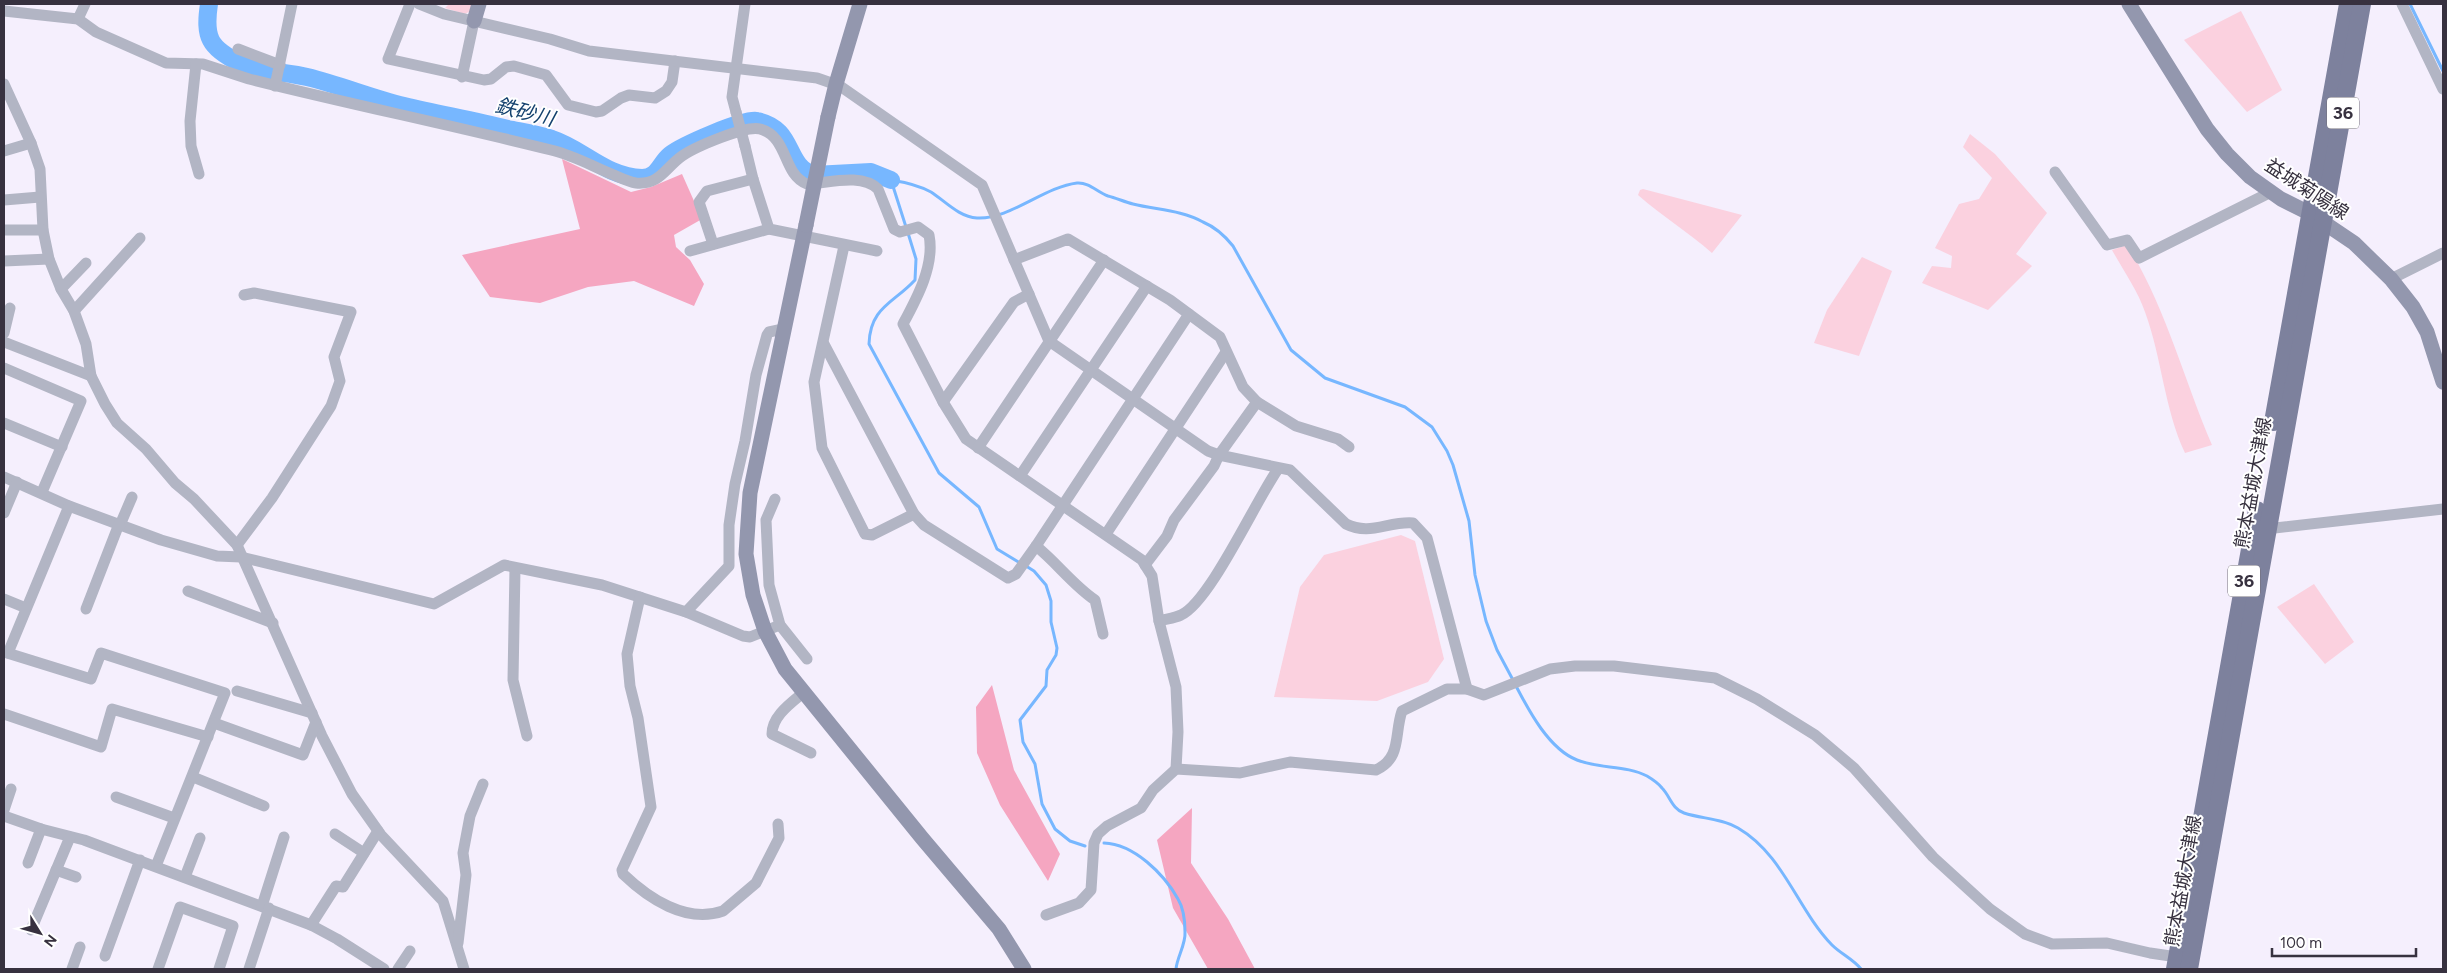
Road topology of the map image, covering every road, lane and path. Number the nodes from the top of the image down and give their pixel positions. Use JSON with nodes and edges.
{"nodes":[{"id":1,"x":85,"y":4,"type":"edge"},
{"id":2,"x":292,"y":4,"type":"edge"},
{"id":3,"x":410,"y":4,"type":"edge"},
{"id":4,"x":419,"y":4,"type":"edge"},
{"id":5,"x":479,"y":4,"type":"edge"},
{"id":6,"x":745,"y":4,"type":"edge"},
{"id":7,"x":860,"y":4,"type":"edge"},
{"id":8,"x":2130,"y":4,"type":"edge"},
{"id":9,"x":2348,"y":4,"type":"edge"},
{"id":10,"x":2362,"y":4,"type":"edge"},
{"id":11,"x":2402,"y":4,"type":"edge"},
{"id":12,"x":4,"y":10,"type":"edge"},
{"id":13,"x":78,"y":19,"type":"junction"},
{"id":14,"x":474,"y":22,"type":"junction"},
{"id":15,"x":238,"y":50,"type":"dead end"},
{"id":16,"x":675,"y":61,"type":"junction"},
{"id":17,"x":196,"y":64,"type":"junction"},
{"id":18,"x":280,"y":65,"type":"junction"},
{"id":19,"x":735,"y":69,"type":"junction"},
{"id":20,"x":462,"y":77,"type":"junction"},
{"id":21,"x":2442,"y":83,"type":"edge"},
{"id":22,"x":836,"y":84,"type":"junction"},
{"id":23,"x":275,"y":86,"type":"junction"},
{"id":24,"x":5,"y":92,"type":"edge"},
{"id":25,"x":31,"y":143,"type":"junction"},
{"id":26,"x":4,"y":151,"type":"edge"},
{"id":27,"x":2055,"y":172,"type":"dead end"},
{"id":28,"x":199,"y":174,"type":"dead end"},
{"id":29,"x":753,"y":180,"type":"junction"},
{"id":30,"x":2271,"y":192,"type":"junction"},
{"id":31,"x":40,"y":197,"type":"junction"},
{"id":32,"x":4,"y":200,"type":"edge"},
{"id":33,"x":2316,"y":218,"type":"junction"},
{"id":34,"x":769,"y":229,"type":"junction"},
{"id":35,"x":4,"y":230,"type":"edge"},
{"id":36,"x":42,"y":230,"type":"junction"},
{"id":37,"x":804,"y":231,"type":"junction"},
{"id":38,"x":140,"y":238,"type":"dead end"},
{"id":39,"x":712,"y":244,"type":"junction"},
{"id":40,"x":844,"y":246,"type":"junction"},
{"id":41,"x":690,"y":251,"type":"dead end"},
{"id":42,"x":877,"y":251,"type":"dead end"},
{"id":43,"x":2443,"y":253,"type":"edge"},
{"id":44,"x":49,"y":259,"type":"junction"},
{"id":45,"x":1014,"y":260,"type":"junction"},
{"id":46,"x":1104,"y":260,"type":"junction"},
{"id":47,"x":4,"y":261,"type":"edge"},
{"id":48,"x":86,"y":263,"type":"dead end"},
{"id":49,"x":2391,"y":279,"type":"junction"},
{"id":50,"x":1147,"y":286,"type":"junction"},
{"id":51,"x":60,"y":289,"type":"junction"},
{"id":52,"x":1029,"y":294,"type":"junction"},
{"id":53,"x":244,"y":295,"type":"dead end"},
{"id":54,"x":10,"y":308,"type":"dead end"},
{"id":55,"x":74,"y":311,"type":"junction"},
{"id":56,"x":1189,"y":314,"type":"junction"},
{"id":57,"x":783,"y":329,"type":"junction"},
{"id":58,"x":4,"y":334,"type":"edge"},
{"id":59,"x":4,"y":342,"type":"edge"},
{"id":60,"x":1049,"y":342,"type":"junction"},
{"id":61,"x":824,"y":344,"type":"junction"},
{"id":62,"x":1226,"y":352,"type":"junction"},
{"id":63,"x":4,"y":368,"type":"edge"},
{"id":64,"x":1091,"y":370,"type":"junction"},
{"id":65,"x":91,"y":376,"type":"junction"},
{"id":66,"x":2443,"y":382,"type":"edge"},
{"id":67,"x":1132,"y":399,"type":"junction"},
{"id":68,"x":943,"y":402,"type":"junction"},
{"id":69,"x":1257,"y":402,"type":"junction"},
{"id":70,"x":4,"y":423,"type":"edge"},
{"id":71,"x":1176,"y":429,"type":"junction"},
{"id":72,"x":62,"y":447,"type":"junction"},
{"id":73,"x":1349,"y":447,"type":"dead end"},
{"id":74,"x":978,"y":448,"type":"junction"},
{"id":75,"x":1219,"y":455,"type":"junction"},
{"id":76,"x":1278,"y":469,"type":"junction"},
{"id":77,"x":4,"y":476,"type":"edge"},
{"id":78,"x":1020,"y":476,"type":"junction"},
{"id":79,"x":17,"y":482,"type":"junction"},
{"id":80,"x":42,"y":492,"type":"junction"},
{"id":81,"x":132,"y":497,"type":"dead end"},
{"id":82,"x":775,"y":499,"type":"dead end"},
{"id":83,"x":1063,"y":505,"type":"junction"},
{"id":84,"x":69,"y":506,"type":"junction"},
{"id":85,"x":2443,"y":509,"type":"edge"},
{"id":86,"x":4,"y":514,"type":"edge"},
{"id":87,"x":914,"y":514,"type":"junction"},
{"id":88,"x":119,"y":524,"type":"junction"},
{"id":89,"x":2266,"y":529,"type":"junction"},
{"id":90,"x":1106,"y":534,"type":"junction"},
{"id":91,"x":237,"y":545,"type":"junction"},
{"id":92,"x":1034,"y":549,"type":"junction"},
{"id":93,"x":241,"y":557,"type":"junction"},
{"id":94,"x":1145,"y":565,"type":"junction"},
{"id":95,"x":515,"y":568,"type":"junction"},
{"id":96,"x":188,"y":591,"type":"dead end"},
{"id":97,"x":640,"y":597,"type":"junction"},
{"id":98,"x":4,"y":599,"type":"edge"},
{"id":99,"x":26,"y":608,"type":"junction"},
{"id":100,"x":86,"y":609,"type":"dead end"},
{"id":101,"x":686,"y":612,"type":"junction"},
{"id":102,"x":1159,"y":621,"type":"junction"},
{"id":103,"x":273,"y":623,"type":"junction"},
{"id":104,"x":780,"y":626,"type":"junction"},
{"id":105,"x":765,"y":631,"type":"junction"},
{"id":106,"x":1102,"y":634,"type":"dead end"},
{"id":107,"x":6,"y":653,"type":"edge"},
{"id":108,"x":807,"y":659,"type":"dead end"},
{"id":109,"x":1467,"y":689,"type":"junction"},
{"id":110,"x":237,"y":691,"type":"dead end"},
{"id":111,"x":804,"y":692,"type":"junction"},
{"id":112,"x":4,"y":714,"type":"edge"},
{"id":113,"x":314,"y":717,"type":"junction"},
{"id":114,"x":214,"y":723,"type":"junction"},
{"id":115,"x":527,"y":736,"type":"dead end"},
{"id":116,"x":208,"y":737,"type":"junction"},
{"id":117,"x":811,"y":753,"type":"dead end"},
{"id":118,"x":1176,"y":769,"type":"junction"},
{"id":119,"x":193,"y":777,"type":"junction"},
{"id":120,"x":483,"y":784,"type":"dead end"},
{"id":121,"x":11,"y":789,"type":"dead end"},
{"id":122,"x":116,"y":798,"type":"dead end"},
{"id":123,"x":264,"y":806,"type":"dead end"},
{"id":124,"x":4,"y":810,"type":"edge"},
{"id":125,"x":4,"y":816,"type":"edge"},
{"id":126,"x":174,"y":818,"type":"junction"},
{"id":127,"x":778,"y":824,"type":"dead end"},
{"id":128,"x":41,"y":829,"type":"junction"},
{"id":129,"x":378,"y":831,"type":"junction"},
{"id":130,"x":335,"y":834,"type":"dead end"},
{"id":131,"x":70,"y":837,"type":"junction"},
{"id":132,"x":284,"y":837,"type":"dead end"},
{"id":133,"x":200,"y":838,"type":"dead end"},
{"id":134,"x":364,"y":853,"type":"junction"},
{"id":135,"x":140,"y":860,"type":"junction"},
{"id":136,"x":28,"y":863,"type":"dead end"},
{"id":137,"x":156,"y":866,"type":"junction"},
{"id":138,"x":56,"y":870,"type":"junction"},
{"id":139,"x":76,"y":877,"type":"dead end"},
{"id":140,"x":185,"y":877,"type":"junction"},
{"id":141,"x":265,"y":907,"type":"junction"},
{"id":142,"x":1046,"y":915,"type":"dead end"},
{"id":143,"x":311,"y":925,"type":"junction"},
{"id":144,"x":31,"y":930,"type":"dead end"},
{"id":145,"x":80,"y":947,"type":"dead end"},
{"id":146,"x":457,"y":947,"type":"junction"},
{"id":147,"x":410,"y":951,"type":"dead end"},
{"id":148,"x":105,"y":956,"type":"dead end"},
{"id":149,"x":2183,"y":963,"type":"edge"},
{"id":150,"x":72,"y":969,"type":"edge"},
{"id":151,"x":158,"y":969,"type":"edge"},
{"id":152,"x":219,"y":969,"type":"edge"},
{"id":153,"x":249,"y":969,"type":"edge"},
{"id":154,"x":384,"y":969,"type":"edge"},
{"id":155,"x":398,"y":969,"type":"edge"},
{"id":156,"x":464,"y":969,"type":"edge"},
{"id":157,"x":1024,"y":969,"type":"edge"}],
"edges":[{"from":1,"to":13,"type":"street"},
{"from":2,"to":18,"type":"street"},
{"from":3,"to":20,"type":"street"},
{"from":4,"to":14,"type":"street"},
{"from":5,"to":14,"type":"street"},
{"from":6,"to":19,"type":"street"},
{"from":7,"to":22,"type":"street"},
{"from":8,"to":30,"type":"street","name":"益城菊陽線"},
{"from":9,"to":33,"type":"main road","name":"熊本益城大津線","number":"36"},
{"from":10,"to":33,"type":"main road","name":"熊本益城大津線","number":"36"},
{"from":11,"to":21,"type":"street"},
{"from":12,"to":13,"type":"street"},
{"from":13,"to":17,"type":"street"},
{"from":14,"to":16,"type":"street"},
{"from":14,"to":20,"type":"street"},
{"from":15,"to":18,"type":"street"},
{"from":16,"to":19,"type":"street"},
{"from":16,"to":20,"type":"street"},
{"from":17,"to":23,"type":"street"},
{"from":17,"to":28,"type":"street"},
{"from":18,"to":23,"type":"street"},
{"from":19,"to":22,"type":"street"},
{"from":19,"to":29,"type":"street","bridge":true},
{"from":22,"to":37,"type":"street","bridge":true},
{"from":22,"to":45,"type":"street"},
{"from":23,"to":68,"type":"street"},
{"from":24,"to":25,"type":"street"},
{"from":25,"to":26,"type":"street"},
{"from":25,"to":31,"type":"street"},
{"from":27,"to":30,"type":"street"},
{"from":29,"to":34,"type":"street"},
{"from":29,"to":39,"type":"street"},
{"from":30,"to":33,"type":"street","name":"益城菊陽線"},
{"from":31,"to":32,"type":"street"},
{"from":31,"to":36,"type":"street"},
{"from":33,"to":49,"type":"street","name":"益城菊陽線"},
{"from":33,"to":89,"type":"main road","name":"熊本益城大津線","number":"36"},
{"from":33,"to":149,"type":"main road","name":"熊本益城大津線","number":"36"},
{"from":34,"to":37,"type":"street"},
{"from":34,"to":39,"type":"street"},
{"from":35,"to":36,"type":"street"},
{"from":36,"to":44,"type":"street"},
{"from":37,"to":40,"type":"street"},
{"from":37,"to":57,"type":"street"},
{"from":38,"to":55,"type":"street"},
{"from":39,"to":41,"type":"street"},
{"from":40,"to":42,"type":"street"},
{"from":40,"to":61,"type":"street"},
{"from":43,"to":49,"type":"street"},
{"from":44,"to":47,"type":"street"},
{"from":44,"to":51,"type":"street"},
{"from":45,"to":46,"type":"street"},
{"from":45,"to":52,"type":"street"},
{"from":46,"to":50,"type":"street"},
{"from":46,"to":60,"type":"street"},
{"from":48,"to":51,"type":"street"},
{"from":49,"to":66,"type":"street","name":"益城菊陽線"},
{"from":50,"to":56,"type":"street"},
{"from":50,"to":64,"type":"street"},
{"from":51,"to":55,"type":"street"},
{"from":52,"to":60,"type":"street"},
{"from":52,"to":68,"type":"street"},
{"from":53,"to":91,"type":"street"},
{"from":54,"to":58,"type":"street"},
{"from":55,"to":65,"type":"street"},
{"from":56,"to":62,"type":"street"},
{"from":56,"to":67,"type":"street"},
{"from":57,"to":101,"type":"street"},
{"from":57,"to":105,"type":"street"},
{"from":59,"to":65,"type":"street"},
{"from":60,"to":64,"type":"street"},
{"from":60,"to":74,"type":"street"},
{"from":61,"to":87,"type":"street"},
{"from":61,"to":87,"type":"street"},
{"from":62,"to":69,"type":"street"},
{"from":62,"to":71,"type":"street"},
{"from":63,"to":72,"type":"street"},
{"from":64,"to":67,"type":"street"},
{"from":64,"to":78,"type":"street"},
{"from":65,"to":91,"type":"street"},
{"from":67,"to":71,"type":"street"},
{"from":67,"to":83,"type":"street"},
{"from":68,"to":74,"type":"street"},
{"from":69,"to":73,"type":"street"},
{"from":69,"to":75,"type":"street"},
{"from":70,"to":72,"type":"street"},
{"from":71,"to":75,"type":"street"},
{"from":71,"to":90,"type":"street"},
{"from":72,"to":80,"type":"street"},
{"from":74,"to":78,"type":"street"},
{"from":75,"to":76,"type":"street"},
{"from":75,"to":94,"type":"street"},
{"from":76,"to":102,"type":"street"},
{"from":76,"to":109,"type":"street"},
{"from":77,"to":79,"type":"street"},
{"from":78,"to":83,"type":"street"},
{"from":79,"to":80,"type":"street"},
{"from":79,"to":86,"type":"street"},
{"from":80,"to":84,"type":"street"},
{"from":81,"to":88,"type":"street"},
{"from":82,"to":104,"type":"street"},
{"from":83,"to":90,"type":"street"},
{"from":83,"to":92,"type":"street"},
{"from":84,"to":88,"type":"street"},
{"from":84,"to":99,"type":"street"},
{"from":85,"to":89,"type":"street"},
{"from":87,"to":92,"type":"street"},
{"from":88,"to":93,"type":"street"},
{"from":88,"to":100,"type":"street"},
{"from":89,"to":149,"type":"main road","name":"熊本益城大津線","number":"36"},
{"from":90,"to":94,"type":"street"},
{"from":91,"to":93,"type":"street"},
{"from":92,"to":106,"type":"street"},
{"from":93,"to":95,"type":"street"},
{"from":93,"to":103,"type":"street"},
{"from":94,"to":102,"type":"street"},
{"from":95,"to":97,"type":"street"},
{"from":95,"to":115,"type":"street"},
{"from":96,"to":103,"type":"street"},
{"from":97,"to":101,"type":"street"},
{"from":97,"to":127,"type":"street"},
{"from":98,"to":99,"type":"street"},
{"from":99,"to":107,"type":"street"},
{"from":101,"to":105,"type":"street"},
{"from":102,"to":118,"type":"street"},
{"from":103,"to":113,"type":"street"},
{"from":104,"to":105,"type":"street"},
{"from":104,"to":108,"type":"street"},
{"from":105,"to":111,"type":"street"},
{"from":107,"to":114,"type":"street"},
{"from":109,"to":118,"type":"street"},
{"from":109,"to":149,"type":"street"},
{"from":110,"to":113,"type":"street"},
{"from":111,"to":117,"type":"street"},
{"from":111,"to":157,"type":"street"},
{"from":112,"to":116,"type":"street"},
{"from":113,"to":114,"type":"street"},
{"from":113,"to":129,"type":"street"},
{"from":114,"to":116,"type":"street"},
{"from":116,"to":119,"type":"street"},
{"from":118,"to":142,"type":"street"},
{"from":119,"to":123,"type":"street"},
{"from":119,"to":126,"type":"street"},
{"from":120,"to":146,"type":"street"},
{"from":121,"to":124,"type":"street"},
{"from":122,"to":126,"type":"street"},
{"from":125,"to":128,"type":"street"},
{"from":126,"to":137,"type":"street"},
{"from":128,"to":131,"type":"street"},
{"from":128,"to":136,"type":"street"},
{"from":129,"to":134,"type":"street"},
{"from":129,"to":146,"type":"street"},
{"from":130,"to":134,"type":"street"},
{"from":131,"to":135,"type":"street"},
{"from":131,"to":138,"type":"street"},
{"from":132,"to":141,"type":"street"},
{"from":133,"to":140,"type":"street"},
{"from":134,"to":143,"type":"street"},
{"from":135,"to":137,"type":"street"},
{"from":135,"to":148,"type":"street"},
{"from":137,"to":140,"type":"street"},
{"from":138,"to":139,"type":"street"},
{"from":138,"to":144,"type":"street"},
{"from":140,"to":141,"type":"street"},
{"from":141,"to":143,"type":"street"},
{"from":141,"to":153,"type":"street"},
{"from":143,"to":154,"type":"street"},
{"from":145,"to":150,"type":"street"},
{"from":146,"to":156,"type":"street"},
{"from":147,"to":155,"type":"street"},
{"from":151,"to":152,"type":"street"}]}
